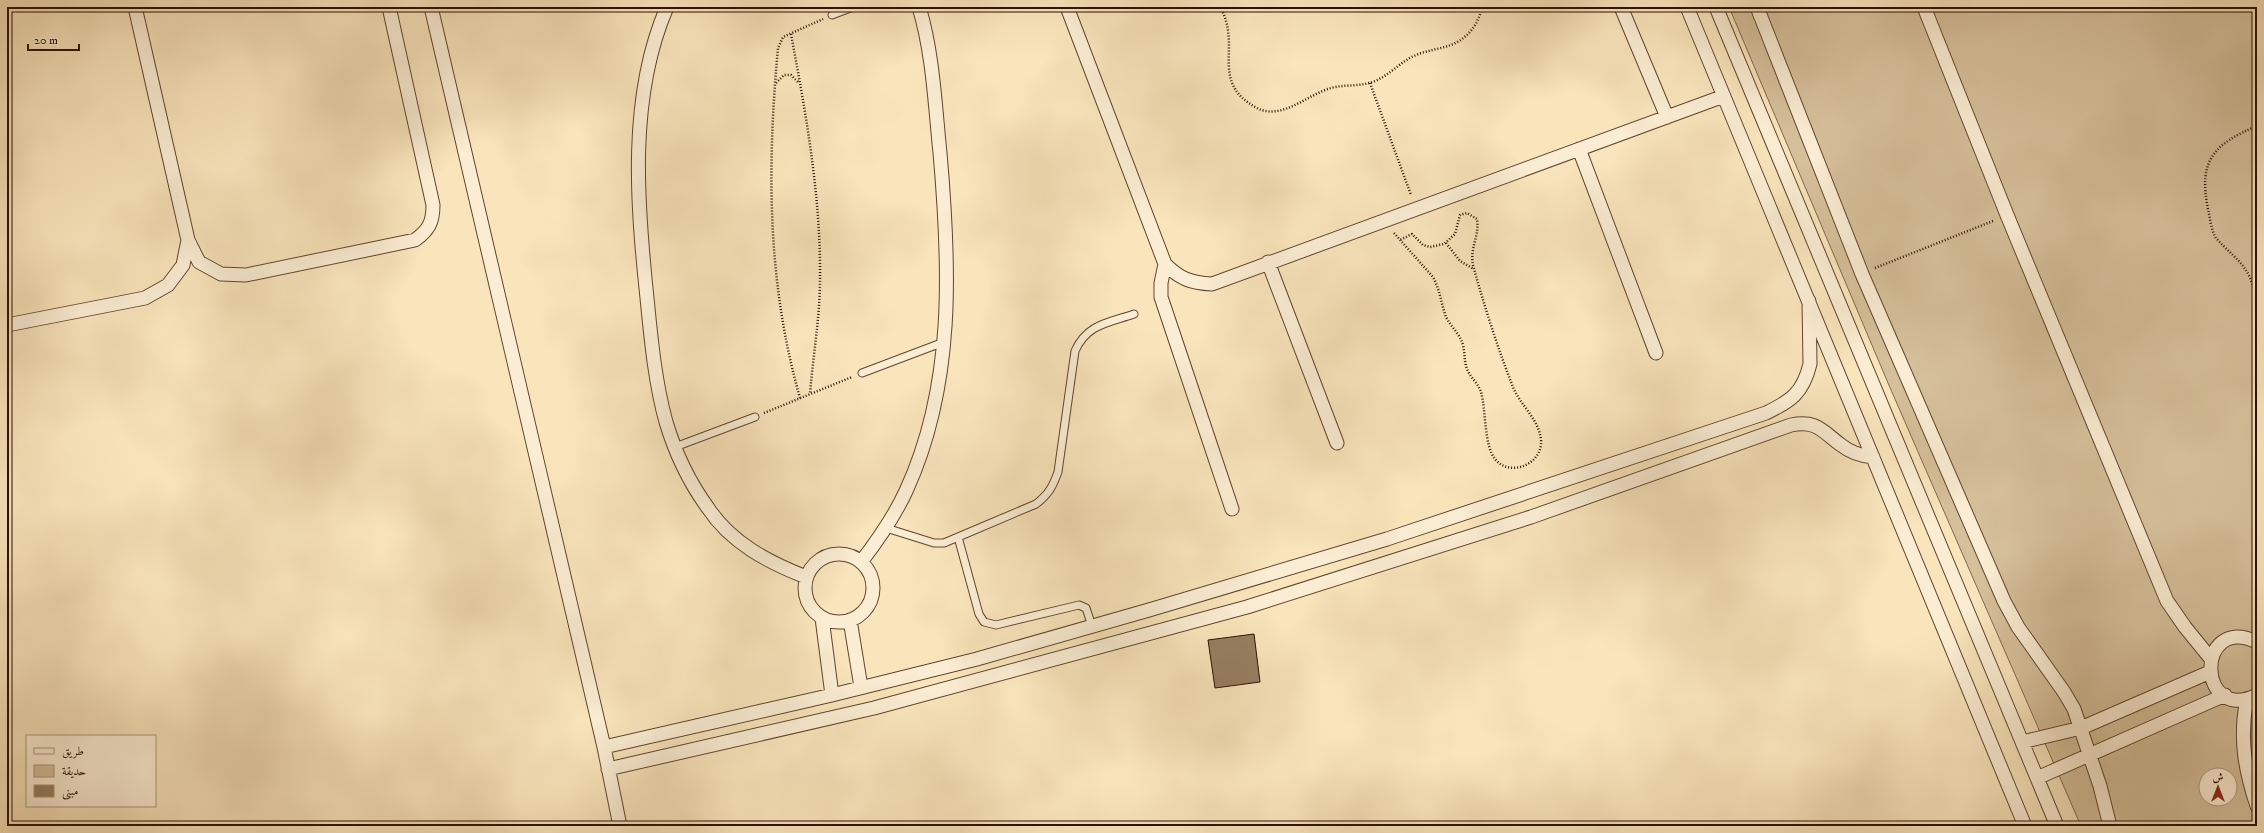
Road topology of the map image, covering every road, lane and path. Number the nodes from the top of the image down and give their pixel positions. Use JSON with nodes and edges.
{"nodes":[{"id":1,"x":135,"y":7,"type":"edge"},
{"id":2,"x":389,"y":7,"type":"edge"},
{"id":3,"x":431,"y":7,"type":"edge"},
{"id":4,"x":668,"y":7,"type":"edge"},
{"id":5,"x":853,"y":7,"type":"edge"},
{"id":6,"x":919,"y":7,"type":"edge"},
{"id":7,"x":1067,"y":7,"type":"edge"},
{"id":8,"x":1220,"y":7,"type":"edge"},
{"id":9,"x":1482,"y":7,"type":"edge"},
{"id":10,"x":1621,"y":7,"type":"edge"},
{"id":11,"x":1687,"y":7,"type":"edge"},
{"id":12,"x":1716,"y":7,"type":"edge"},
{"id":13,"x":1757,"y":7,"type":"edge"},
{"id":14,"x":1924,"y":7,"type":"edge"},
{"id":15,"x":832,"y":15,"type":"joint"},
{"id":16,"x":791,"y":34,"type":"junction"},
{"id":17,"x":1370,"y":83,"type":"junction"},
{"id":18,"x":775,"y":86,"type":"junction"},
{"id":19,"x":800,"y":86,"type":"junction"},
{"id":20,"x":1724,"y":96,"type":"junction"},
{"id":21,"x":1667,"y":117,"type":"junction"},
{"id":22,"x":2257,"y":126,"type":"edge"},
{"id":23,"x":1579,"y":149,"type":"junction"},
{"id":24,"x":1416,"y":209,"type":"junction"},
{"id":25,"x":2007,"y":215,"type":"junction"},
{"id":26,"x":1383,"y":221,"type":"junction"},
{"id":27,"x":188,"y":240,"type":"junction"},
{"id":28,"x":1400,"y":240,"type":"junction"},
{"id":29,"x":1446,"y":243,"type":"junction"},
{"id":30,"x":1268,"y":262,"type":"junction"},
{"id":31,"x":1165,"y":264,"type":"junction"},
{"id":32,"x":1474,"y":270,"type":"junction"},
{"id":33,"x":1862,"y":274,"type":"junction"},
{"id":34,"x":1809,"y":301,"type":"junction"},
{"id":35,"x":1134,"y":314,"type":"dead end"},
{"id":36,"x":7,"y":325,"type":"edge"},
{"id":37,"x":2257,"y":331,"type":"edge"},
{"id":38,"x":944,"y":342,"type":"junction"},
{"id":39,"x":1656,"y":353,"type":"dead end"},
{"id":40,"x":862,"y":373,"type":"joint"},
{"id":41,"x":810,"y":394,"type":"junction"},
{"id":42,"x":800,"y":398,"type":"junction"},
{"id":43,"x":755,"y":417,"type":"joint"},
{"id":44,"x":1337,"y":443,"type":"dead end"},
{"id":45,"x":675,"y":447,"type":"junction"},
{"id":46,"x":1873,"y":457,"type":"junction"},
{"id":47,"x":1232,"y":510,"type":"dead end"},
{"id":48,"x":886,"y":528,"type":"junction"},
{"id":49,"x":958,"y":537,"type":"junction"},
{"id":50,"x":861,"y":562,"type":"junction"},
{"id":51,"x":806,"y":577,"type":"junction"},
{"id":52,"x":822,"y":618,"type":"junction"},
{"id":53,"x":850,"y":620,"type":"junction"},
{"id":54,"x":1096,"y":625,"type":"junction"},
{"id":55,"x":2257,"y":642,"type":"edge"},
{"id":56,"x":1106,"y":645,"type":"junction"},
{"id":57,"x":2210,"y":665,"type":"junction"},
{"id":58,"x":860,"y":687,"type":"junction"},
{"id":59,"x":832,"y":695,"type":"junction"},
{"id":60,"x":2225,"y":695,"type":"junction"},
{"id":61,"x":2252,"y":697,"type":"edge"},
{"id":62,"x":2081,"y":728,"type":"junction"},
{"id":63,"x":2022,"y":742,"type":"junction"},
{"id":64,"x":604,"y":747,"type":"junction"},
{"id":65,"x":2089,"y":754,"type":"junction"},
{"id":66,"x":608,"y":769,"type":"junction"},
{"id":67,"x":2037,"y":778,"type":"junction"},
{"id":68,"x":2257,"y":806,"type":"edge"},
{"id":69,"x":620,"y":826,"type":"edge"},
{"id":70,"x":2025,"y":826,"type":"edge"},
{"id":71,"x":2057,"y":826,"type":"edge"},
{"id":72,"x":2110,"y":826,"type":"edge"}],
"edges":[{"from":1,"to":27,"type":"street"},
{"from":2,"to":27,"type":"street"},
{"from":3,"to":64,"type":"street"},
{"from":4,"to":45,"type":"street"},
{"from":5,"to":15,"type":"lane"},
{"from":6,"to":38,"type":"street"},
{"from":7,"to":31,"type":"street"},
{"from":8,"to":17,"type":"path"},
{"from":9,"to":17,"type":"path"},
{"from":10,"to":21,"type":"street"},
{"from":11,"to":20,"type":"street"},
{"from":12,"to":63,"type":"street"},
{"from":13,"to":33,"type":"street"},
{"from":14,"to":25,"type":"street"},
{"from":15,"to":16,"type":"path"},
{"from":16,"to":18,"type":"path"},
{"from":16,"to":19,"type":"path"},
{"from":17,"to":24,"type":"path"},
{"from":18,"to":19,"type":"path"},
{"from":18,"to":42,"type":"path"},
{"from":19,"to":41,"type":"path"},
{"from":20,"to":21,"type":"street"},
{"from":20,"to":34,"type":"street"},
{"from":21,"to":23,"type":"street"},
{"from":22,"to":37,"type":"path"},
{"from":23,"to":24,"type":"street"},
{"from":23,"to":39,"type":"street"},
{"from":24,"to":26,"type":"street"},
{"from":25,"to":33,"type":"path"},
{"from":25,"to":57,"type":"street"},
{"from":26,"to":28,"type":"path"},
{"from":26,"to":30,"type":"street"},
{"from":27,"to":36,"type":"street"},
{"from":28,"to":29,"type":"path"},
{"from":28,"to":32,"type":"path"},
{"from":29,"to":32,"type":"path"},
{"from":29,"to":32,"type":"path"},
{"from":30,"to":31,"type":"street"},
{"from":30,"to":44,"type":"street"},
{"from":31,"to":47,"type":"street"},
{"from":33,"to":62,"type":"street"},
{"from":34,"to":46,"type":"street"},
{"from":34,"to":54,"type":"street"},
{"from":35,"to":49,"type":"lane"},
{"from":38,"to":40,"type":"lane"},
{"from":38,"to":48,"type":"street"},
{"from":40,"to":41,"type":"path"},
{"from":41,"to":42,"type":"path"},
{"from":42,"to":43,"type":"path"},
{"from":43,"to":45,"type":"lane"},
{"from":45,"to":51,"type":"street"},
{"from":46,"to":56,"type":"street"},
{"from":46,"to":70,"type":"street"},
{"from":48,"to":49,"type":"lane"},
{"from":48,"to":50,"type":"street"},
{"from":49,"to":54,"type":"lane"},
{"from":50,"to":51,"type":"street"},
{"from":50,"to":53,"type":"street"},
{"from":51,"to":52,"type":"street"},
{"from":52,"to":53,"type":"street"},
{"from":52,"to":59,"type":"street"},
{"from":53,"to":58,"type":"street"},
{"from":54,"to":56,"type":"street"},
{"from":54,"to":58,"type":"street"},
{"from":55,"to":57,"type":"street"},
{"from":56,"to":66,"type":"street"},
{"from":57,"to":60,"type":"street"},
{"from":57,"to":62,"type":"street"},
{"from":58,"to":59,"type":"street"},
{"from":59,"to":64,"type":"street"},
{"from":60,"to":61,"type":"street"},
{"from":60,"to":65,"type":"street"},
{"from":61,"to":68,"type":"street"},
{"from":62,"to":63,"type":"street"},
{"from":62,"to":65,"type":"street"},
{"from":63,"to":67,"type":"street"},
{"from":64,"to":66,"type":"street"},
{"from":65,"to":67,"type":"street"},
{"from":65,"to":72,"type":"street"},
{"from":66,"to":69,"type":"street"},
{"from":67,"to":71,"type":"street"}]}
